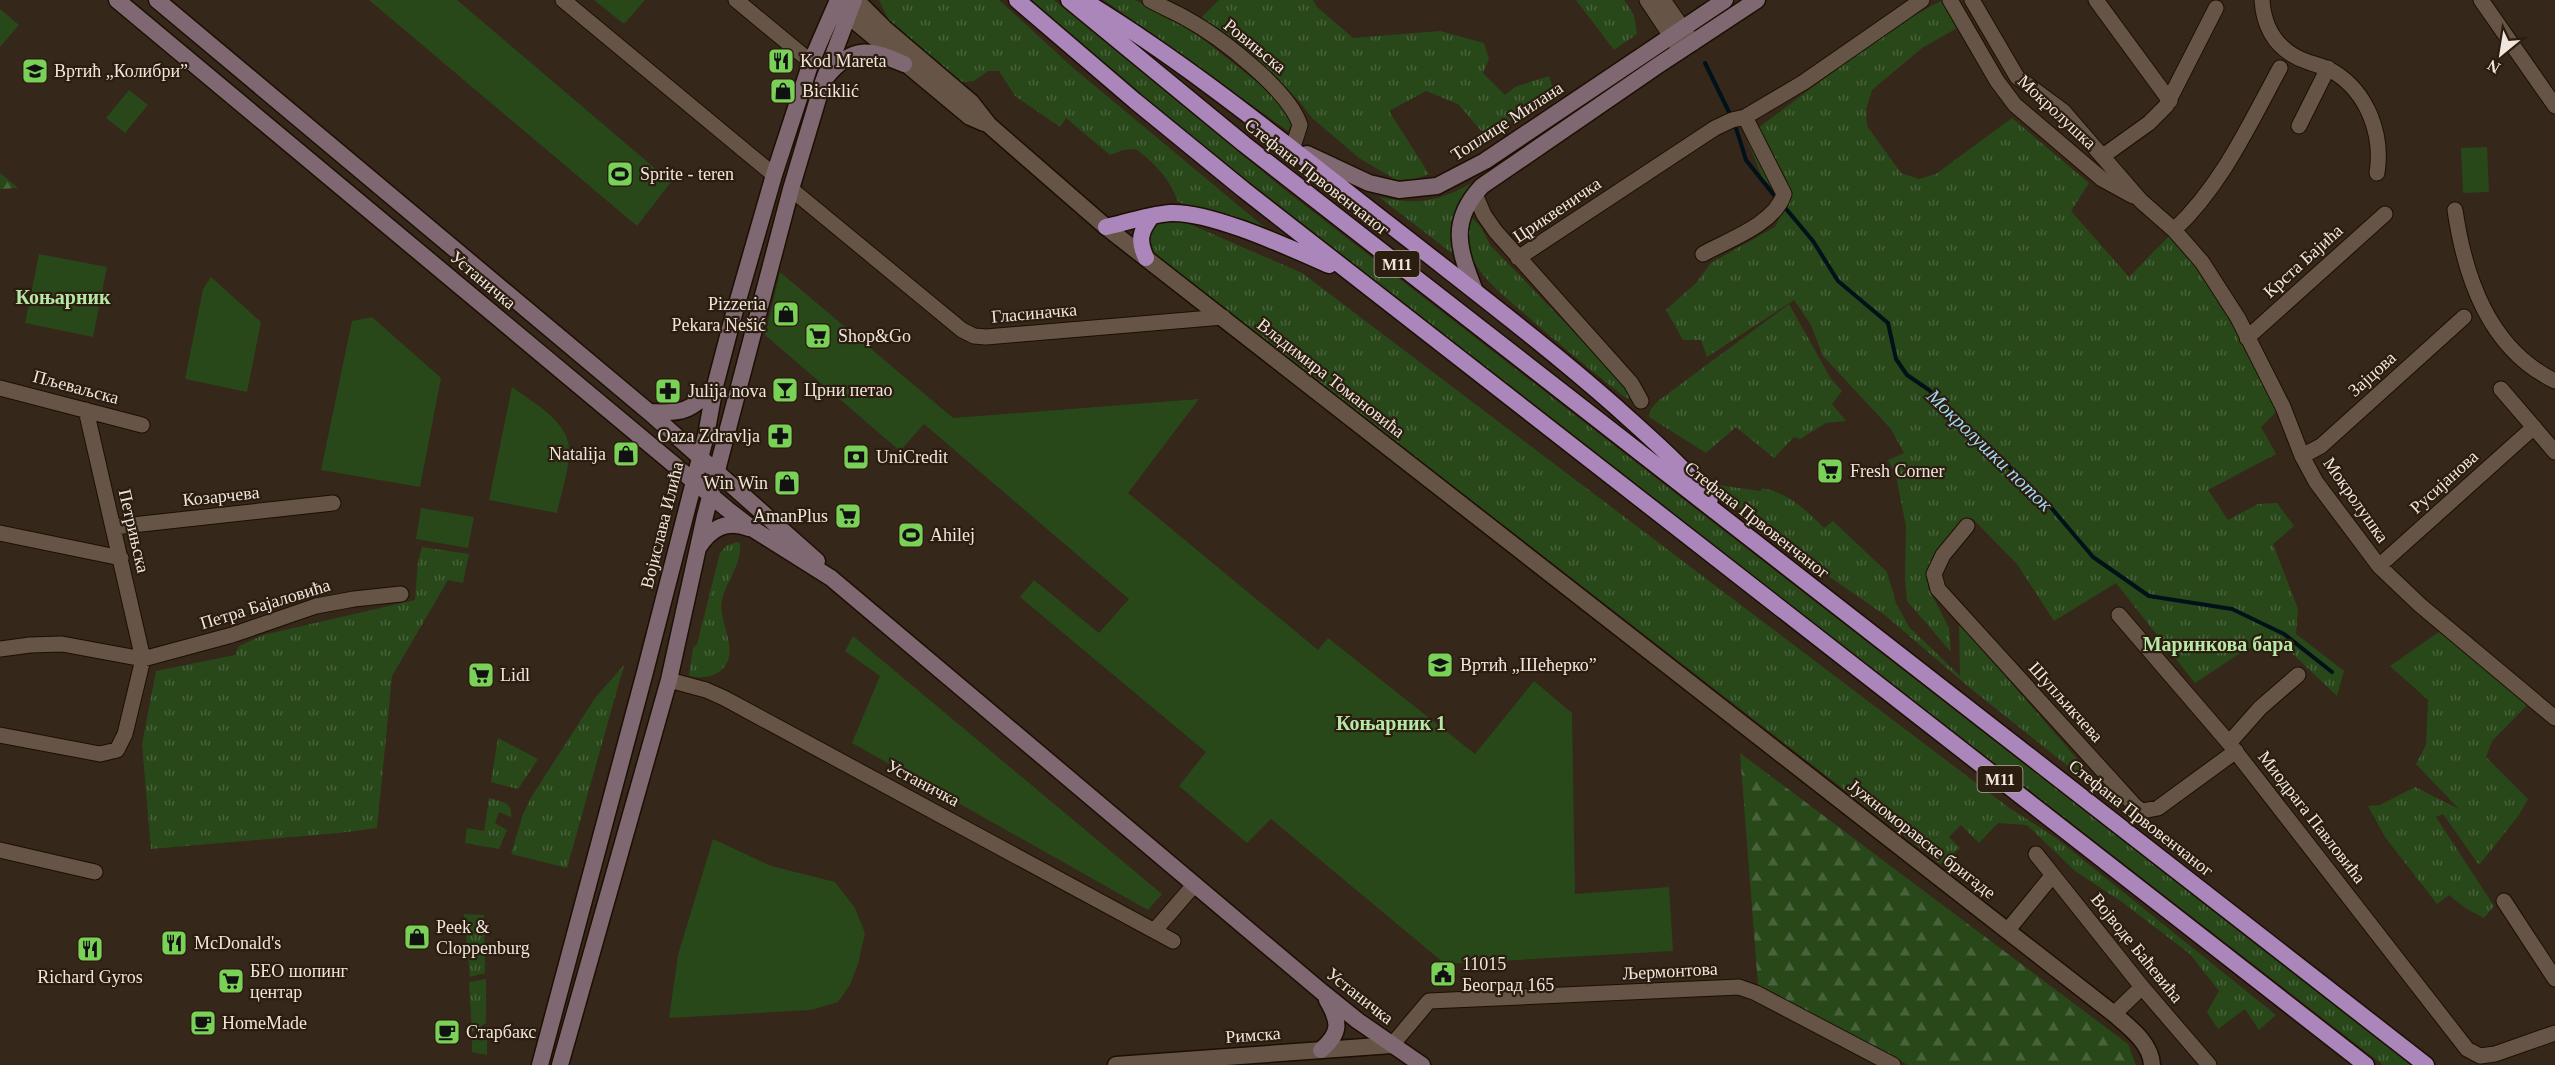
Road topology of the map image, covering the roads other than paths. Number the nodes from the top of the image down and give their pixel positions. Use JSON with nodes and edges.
{"nodes":[{"id":1,"x":117,"y":0,"type":"edge"},
{"id":2,"x":157,"y":0,"type":"edge"},
{"id":3,"x":563,"y":0,"type":"edge"},
{"id":4,"x":736,"y":0,"type":"edge"},
{"id":5,"x":855,"y":0,"type":"edge"},
{"id":6,"x":1017,"y":0,"type":"edge"},
{"id":7,"x":1069,"y":0,"type":"edge"},
{"id":8,"x":1083,"y":0,"type":"edge"},
{"id":9,"x":1150,"y":0,"type":"edge"},
{"id":10,"x":1647,"y":0,"type":"edge"},
{"id":11,"x":1663,"y":0,"type":"edge"},
{"id":12,"x":1725,"y":0,"type":"edge"},
{"id":13,"x":1757,"y":0,"type":"edge"},
{"id":14,"x":1922,"y":0,"type":"edge"},
{"id":15,"x":1950,"y":0,"type":"edge"},
{"id":16,"x":1972,"y":0,"type":"edge"},
{"id":17,"x":2096,"y":0,"type":"edge"},
{"id":18,"x":2262,"y":0,"type":"edge"},
{"id":19,"x":2481,"y":0,"type":"edge"},
{"id":20,"x":838,"y":5,"type":"edge"},
{"id":21,"x":2216,"y":8,"type":"dead end"},
{"id":22,"x":1677,"y":32,"type":"junction"},
{"id":23,"x":1687,"y":47,"type":"junction"},
{"id":24,"x":811,"y":62,"type":"junction"},
{"id":25,"x":904,"y":64,"type":"junction"},
{"id":26,"x":2280,"y":68,"type":"dead end"},
{"id":27,"x":2328,"y":68,"type":"junction"},
{"id":28,"x":823,"y":82,"type":"junction"},
{"id":29,"x":2169,"y":101,"type":"junction"},
{"id":30,"x":2555,"y":106,"type":"edge"},
{"id":31,"x":1745,"y":117,"type":"junction"},
{"id":32,"x":989,"y":125,"type":"junction"},
{"id":33,"x":2299,"y":126,"type":"dead end"},
{"id":34,"x":1514,"y":142,"type":"junction"},
{"id":35,"x":1293,"y":147,"type":"junction"},
{"id":36,"x":2103,"y":156,"type":"junction"},
{"id":37,"x":1524,"y":157,"type":"junction"},
{"id":38,"x":2377,"y":173,"type":"dead end"},
{"id":39,"x":774,"y":175,"type":"junction"},
{"id":40,"x":791,"y":189,"type":"junction"},
{"id":41,"x":1475,"y":194,"type":"junction"},
{"id":42,"x":2141,"y":201,"type":"junction"},
{"id":43,"x":2455,"y":210,"type":"dead end"},
{"id":44,"x":2385,"y":214,"type":"dead end"},
{"id":45,"x":1151,"y":217,"type":"junction"},
{"id":46,"x":1107,"y":227,"type":"junction"},
{"id":47,"x":2174,"y":230,"type":"junction"},
{"id":48,"x":1703,"y":254,"type":"dead end"},
{"id":49,"x":1146,"y":258,"type":"junction"},
{"id":50,"x":1518,"y":258,"type":"junction"},
{"id":51,"x":1353,"y":275,"type":"junction"},
{"id":52,"x":1476,"y":291,"type":"junction"},
{"id":53,"x":1223,"y":317,"type":"junction"},
{"id":54,"x":2464,"y":318,"type":"dead end"},
{"id":55,"x":2247,"y":338,"type":"junction"},
{"id":56,"x":2555,"y":381,"type":"edge"},
{"id":57,"x":715,"y":386,"type":"junction"},
{"id":58,"x":0,"y":388,"type":"edge"},
{"id":59,"x":2501,"y":389,"type":"dead end"},
{"id":60,"x":1641,"y":401,"type":"dead end"},
{"id":61,"x":86,"y":410,"type":"junction"},
{"id":62,"x":649,"y":412,"type":"junction"},
{"id":63,"x":142,"y":425,"type":"dead end"},
{"id":64,"x":2534,"y":427,"type":"junction"},
{"id":65,"x":2555,"y":452,"type":"edge"},
{"id":66,"x":700,"y":456,"type":"junction"},
{"id":67,"x":2302,"y":456,"type":"junction"},
{"id":68,"x":716,"y":471,"type":"junction"},
{"id":69,"x":693,"y":478,"type":"junction"},
{"id":70,"x":711,"y":494,"type":"junction"},
{"id":71,"x":333,"y":503,"type":"dead end"},
{"id":72,"x":1730,"y":523,"type":"junction"},
{"id":73,"x":1967,"y":526,"type":"dead end"},
{"id":74,"x":114,"y":527,"type":"junction"},
{"id":75,"x":753,"y":529,"type":"junction"},
{"id":76,"x":0,"y":533,"type":"edge"},
{"id":77,"x":696,"y":551,"type":"junction"},
{"id":78,"x":121,"y":558,"type":"junction"},
{"id":79,"x":2379,"y":566,"type":"junction"},
{"id":80,"x":831,"y":578,"type":"junction"},
{"id":81,"x":401,"y":594,"type":"dead end"},
{"id":82,"x":2119,"y":615,"type":"dead end"},
{"id":83,"x":0,"y":650,"type":"edge"},
{"id":84,"x":1653,"y":655,"type":"joint"},
{"id":85,"x":143,"y":660,"type":"junction"},
{"id":86,"x":2298,"y":675,"type":"dead end"},
{"id":87,"x":669,"y":680,"type":"junction"},
{"id":88,"x":2555,"y":718,"type":"edge"},
{"id":89,"x":0,"y":735,"type":"edge"},
{"id":90,"x":2232,"y":747,"type":"junction"},
{"id":91,"x":0,"y":850,"type":"edge"},
{"id":92,"x":2036,"y":854,"type":"dead end"},
{"id":93,"x":94,"y":872,"type":"dead end"},
{"id":94,"x":2052,"y":876,"type":"junction"},
{"id":95,"x":1194,"y":885,"type":"junction"},
{"id":96,"x":2504,"y":901,"type":"dead end"},
{"id":97,"x":1155,"y":930,"type":"junction"},
{"id":98,"x":2007,"y":931,"type":"junction"},
{"id":99,"x":1173,"y":942,"type":"dead end"},
{"id":100,"x":2555,"y":979,"type":"edge"},
{"id":101,"x":2142,"y":987,"type":"junction"},
{"id":102,"x":1322,"y":992,"type":"junction"},
{"id":103,"x":2114,"y":1014,"type":"junction"},
{"id":104,"x":2555,"y":1034,"type":"edge"},
{"id":105,"x":1392,"y":1045,"type":"junction"},
{"id":106,"x":1321,"y":1050,"type":"junction"},
{"id":107,"x":540,"y":1065,"type":"edge"},
{"id":108,"x":560,"y":1065,"type":"edge"},
{"id":109,"x":1116,"y":1065,"type":"edge"},
{"id":110,"x":1422,"y":1065,"type":"edge"},
{"id":111,"x":1893,"y":1065,"type":"edge"},
{"id":112,"x":2152,"y":1065,"type":"edge"},
{"id":113,"x":2209,"y":1065,"type":"edge"},
{"id":114,"x":2366,"y":1065,"type":"edge"},
{"id":115,"x":2426,"y":1065,"type":"edge"}],
"edges":[{"from":1,"to":69,"type":"main road","name":"Устаничка"},
{"from":2,"to":62,"type":"main road","name":"Устаничка"},
{"from":3,"to":39,"type":"street"},
{"from":4,"to":24,"type":"street"},
{"from":5,"to":20,"type":"main road","name":"Војислава Илића"},
{"from":5,"to":32,"type":"street","name":"Владимира Томановића"},
{"from":6,"to":51,"type":"highway","number":"M11"},
{"from":7,"to":72,"type":"highway","name":"Стефана Првовенчаног","number":"M11"},
{"from":8,"to":35,"type":"highway"},
{"from":9,"to":35,"type":"street","name":"Ровињска"},
{"from":10,"to":22,"type":"street"},
{"from":11,"to":22,"type":"street"},
{"from":12,"to":22,"type":"main road","name":"Топлице Милана"},
{"from":13,"to":23,"type":"main road","name":"Топлице Милана"},
{"from":14,"to":31,"type":"street","name":"Цриквеничка"},
{"from":15,"to":42,"type":"street","name":"Мокролушка"},
{"from":16,"to":36,"type":"street","name":"Мокролушка"},
{"from":17,"to":29,"type":"street"},
{"from":18,"to":27,"type":"street"},
{"from":19,"to":30,"type":"street"},
{"from":20,"to":24,"type":"main road","name":"Војислава Илића"},
{"from":20,"to":25,"type":"street","name":"Владимира Томановића"},
{"from":20,"to":28,"type":"main road","name":"Војислава Илића"},
{"from":21,"to":29,"type":"street"},
{"from":22,"to":23,"type":"street"},
{"from":22,"to":34,"type":"main road","name":"Топлице Милана"},
{"from":23,"to":37,"type":"main road","name":"Топлице Милана"},
{"from":24,"to":39,"type":"main road","name":"Војислава Илића"},
{"from":25,"to":28,"type":"main road"},
{"from":25,"to":32,"type":"street","name":"Владимира Томановића"},
{"from":26,"to":47,"type":"street"},
{"from":27,"to":33,"type":"street"},
{"from":27,"to":38,"type":"street"},
{"from":28,"to":40,"type":"main road","name":"Војислава Илића"},
{"from":29,"to":36,"type":"street"},
{"from":31,"to":48,"type":"street"},
{"from":31,"to":50,"type":"street","name":"Цриквеничка"},
{"from":32,"to":46,"type":"street","name":"Владимира Томановића"},
{"from":34,"to":35,"type":"main road","name":"Топлице Милана"},
{"from":34,"to":37,"type":"main road"},
{"from":35,"to":52,"type":"highway"},
{"from":36,"to":42,"type":"street","name":"Мокролушка"},
{"from":37,"to":41,"type":"main road","name":"Топлице Милана"},
{"from":39,"to":57,"type":"main road","name":"Војислава Илића"},
{"from":40,"to":53,"type":"street","name":"Гласиначка"},
{"from":40,"to":68,"type":"main road","name":"Војислава Илића"},
{"from":41,"to":50,"type":"street"},
{"from":41,"to":52,"type":"main road","name":"Топлице Милана"},
{"from":42,"to":47,"type":"street","name":"Мокролушка"},
{"from":43,"to":56,"type":"street"},
{"from":44,"to":55,"type":"street","name":"Крста Бајића"},
{"from":45,"to":46,"type":"highway"},
{"from":45,"to":49,"type":"highway"},
{"from":45,"to":51,"type":"highway"},
{"from":46,"to":49,"type":"street","name":"Владимира Томановића"},
{"from":47,"to":55,"type":"street","name":"Мокролушка"},
{"from":49,"to":53,"type":"street","name":"Владимира Томановића"},
{"from":50,"to":60,"type":"street","name":"Цриквеничка"},
{"from":51,"to":114,"type":"highway","number":"M11"},
{"from":52,"to":72,"type":"highway"},
{"from":53,"to":84,"type":"street","name":"Владимира Томановића"},
{"from":54,"to":67,"type":"street","name":"Зајцова"},
{"from":55,"to":67,"type":"street","name":"Мокролушка"},
{"from":57,"to":62,"type":"main road"},
{"from":57,"to":66,"type":"main road","name":"Војислава Илића"},
{"from":58,"to":61,"type":"street","name":"Пљеваљска"},
{"from":59,"to":64,"type":"street"},
{"from":61,"to":63,"type":"street","name":"Пљеваљска"},
{"from":61,"to":74,"type":"street","name":"Петрињска"},
{"from":62,"to":66,"type":"main road","name":"Устаничка"},
{"from":64,"to":65,"type":"street"},
{"from":64,"to":79,"type":"street","name":"Русијанова"},
{"from":66,"to":68,"type":"main road","name":"Устаничка"},
{"from":66,"to":69,"type":"main road","name":"Војислава Илића"},
{"from":67,"to":79,"type":"street","name":"Мокролушка"},
{"from":68,"to":70,"type":"main road","name":"Војислава Илића"},
{"from":68,"to":80,"type":"main road","name":"Устаничка"},
{"from":69,"to":70,"type":"main road","name":"Устаничка"},
{"from":69,"to":107,"type":"main road","name":"Војислава Илића"},
{"from":70,"to":75,"type":"main road","name":"Устаничка"},
{"from":70,"to":77,"type":"main road","name":"Војислава Илића"},
{"from":71,"to":74,"type":"street","name":"Козарчева"},
{"from":72,"to":115,"type":"highway","name":"Стефана Првовенчаног","number":"M11"},
{"from":73,"to":90,"type":"street","name":"Шупљикчева"},
{"from":74,"to":78,"type":"street","name":"Петрињска"},
{"from":75,"to":77,"type":"main road"},
{"from":75,"to":80,"type":"main road","name":"Устаничка"},
{"from":76,"to":78,"type":"street"},
{"from":77,"to":87,"type":"main road","name":"Војислава Илића"},
{"from":78,"to":85,"type":"street","name":"Петрињска"},
{"from":79,"to":88,"type":"street","name":"Мокролушка"},
{"from":80,"to":95,"type":"main road","name":"Устаничка"},
{"from":81,"to":85,"type":"street","name":"Петра Бајаловића"},
{"from":82,"to":90,"type":"street","name":"Миодрага Павловића"},
{"from":83,"to":85,"type":"street"},
{"from":84,"to":98,"type":"street","name":"Јужноморавске бригаде"},
{"from":85,"to":89,"type":"street"},
{"from":86,"to":90,"type":"street","name":"Шупљикчева"},
{"from":87,"to":97,"type":"street","name":"Устаничка"},
{"from":87,"to":108,"type":"main road","name":"Војислава Илића"},
{"from":90,"to":104,"type":"street","name":"Миодрага Павловића"},
{"from":91,"to":93,"type":"street"},
{"from":92,"to":94,"type":"street","name":"Војводе Баћевића"},
{"from":94,"to":98,"type":"street"},
{"from":94,"to":101,"type":"street","name":"Војводе Баћевића"},
{"from":95,"to":97,"type":"street"},
{"from":95,"to":102,"type":"main road","name":"Устаничка"},
{"from":96,"to":100,"type":"street"},
{"from":97,"to":99,"type":"street","name":"Устаничка"},
{"from":98,"to":103,"type":"street","name":"Јужноморавске бригаде"},
{"from":101,"to":103,"type":"street"},
{"from":101,"to":113,"type":"street","name":"Војводе Баћевића"},
{"from":102,"to":105,"type":"main road","name":"Устаничка"},
{"from":102,"to":106,"type":"main road"},
{"from":103,"to":112,"type":"street","name":"Јужноморавске бригаде"},
{"from":105,"to":106,"type":"street","name":"Римска"},
{"from":105,"to":110,"type":"main road","name":"Устаничка"},
{"from":105,"to":111,"type":"street","name":"Љермонтова"},
{"from":106,"to":109,"type":"street","name":"Римска"}]}
